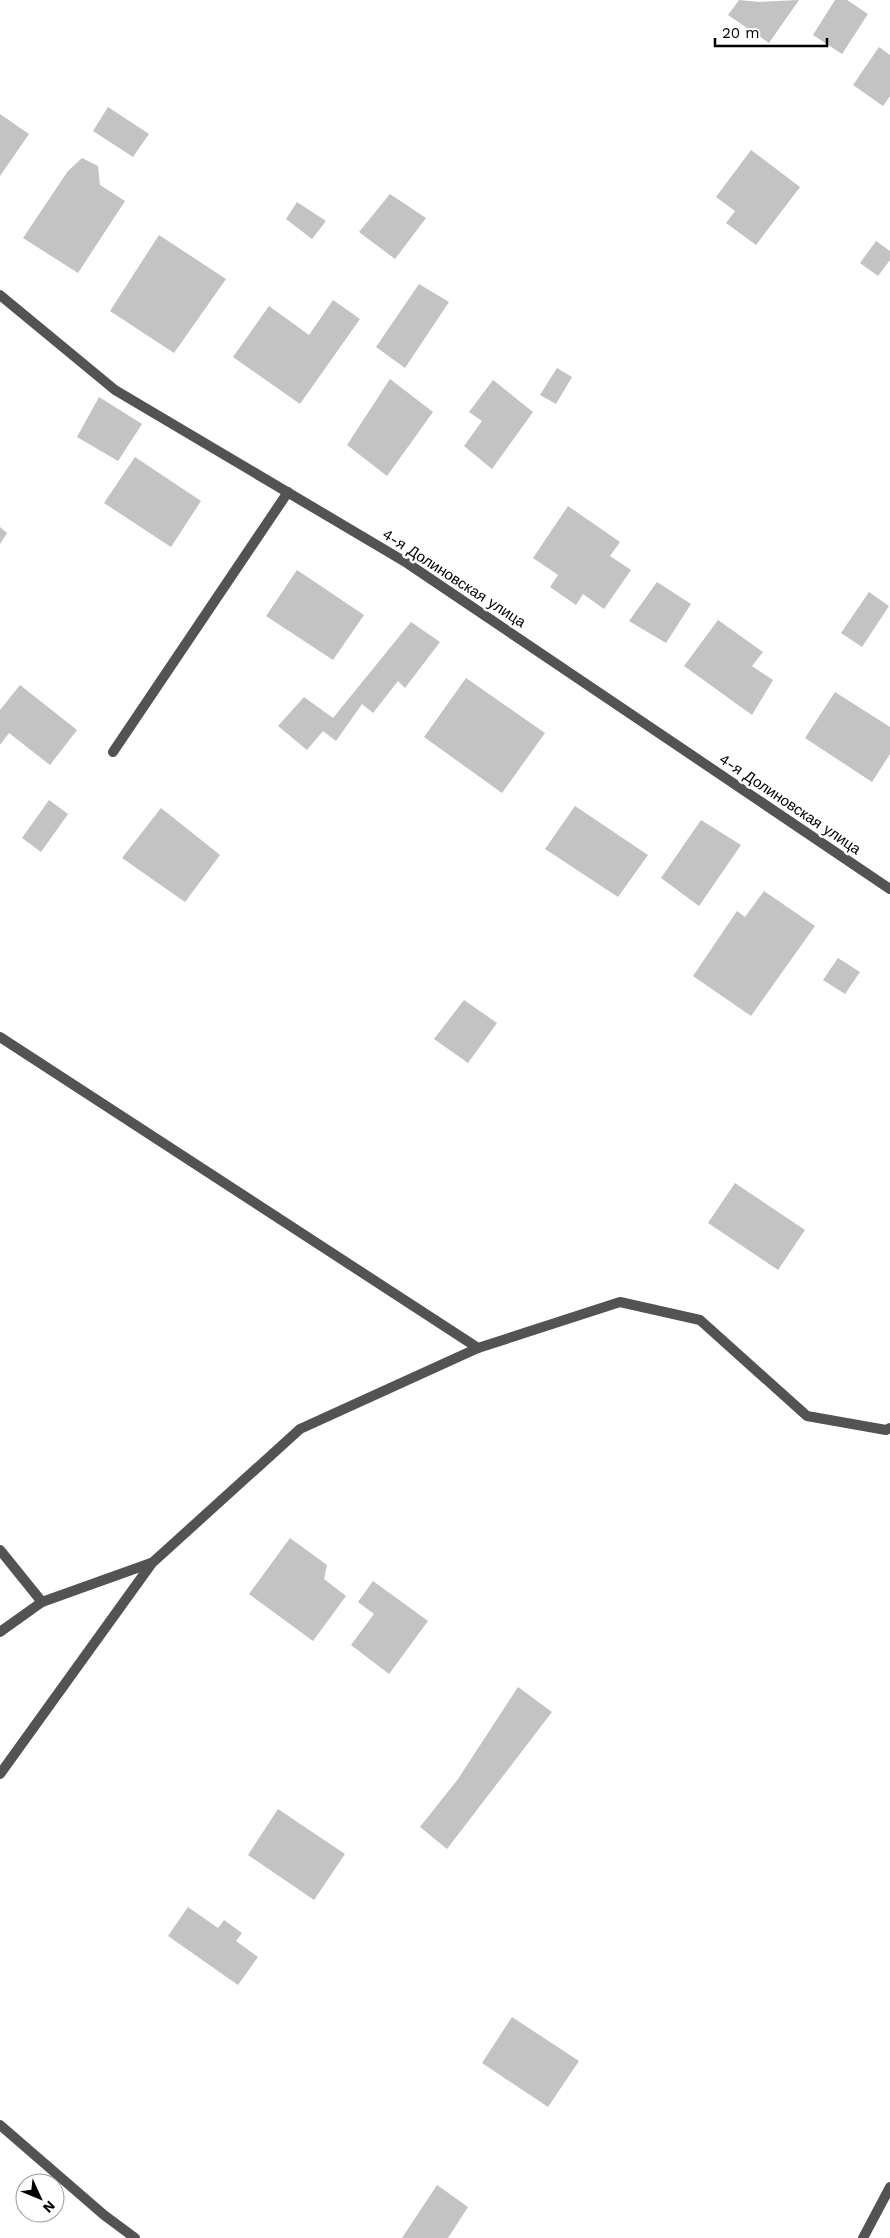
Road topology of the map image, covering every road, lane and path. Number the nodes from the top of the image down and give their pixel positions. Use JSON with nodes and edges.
{"nodes":[{"id":1,"x":0,"y":295,"type":"edge"},
{"id":2,"x":288,"y":492,"type":"junction"},
{"id":3,"x":113,"y":752,"type":"dead end"},
{"id":4,"x":890,"y":889,"type":"edge"},
{"id":5,"x":0,"y":1037,"type":"edge"},
{"id":6,"x":478,"y":1348,"type":"junction"},
{"id":7,"x":890,"y":1428,"type":"edge"},
{"id":8,"x":0,"y":1550,"type":"edge"},
{"id":9,"x":152,"y":1563,"type":"junction"},
{"id":10,"x":42,"y":1602,"type":"junction"},
{"id":11,"x":0,"y":1632,"type":"edge"},
{"id":12,"x":0,"y":1774,"type":"edge"},
{"id":13,"x":0,"y":2125,"type":"edge"},
{"id":14,"x":890,"y":2188,"type":"edge"},
{"id":15,"x":135,"y":2238,"type":"edge"},
{"id":16,"x":863,"y":2238,"type":"edge"}],
"edges":[{"from":1,"to":2,"type":"street","name":"4-я Долиновская улица"},
{"from":2,"to":3,"type":"street"},
{"from":2,"to":4,"type":"street","name":"4-я Долиновская улица"},
{"from":5,"to":6,"type":"street"},
{"from":6,"to":7,"type":"street"},
{"from":6,"to":9,"type":"street"},
{"from":8,"to":10,"type":"street"},
{"from":9,"to":10,"type":"street"},
{"from":9,"to":12,"type":"street"},
{"from":10,"to":11,"type":"street"},
{"from":13,"to":15,"type":"street"},
{"from":14,"to":16,"type":"street"}]}
